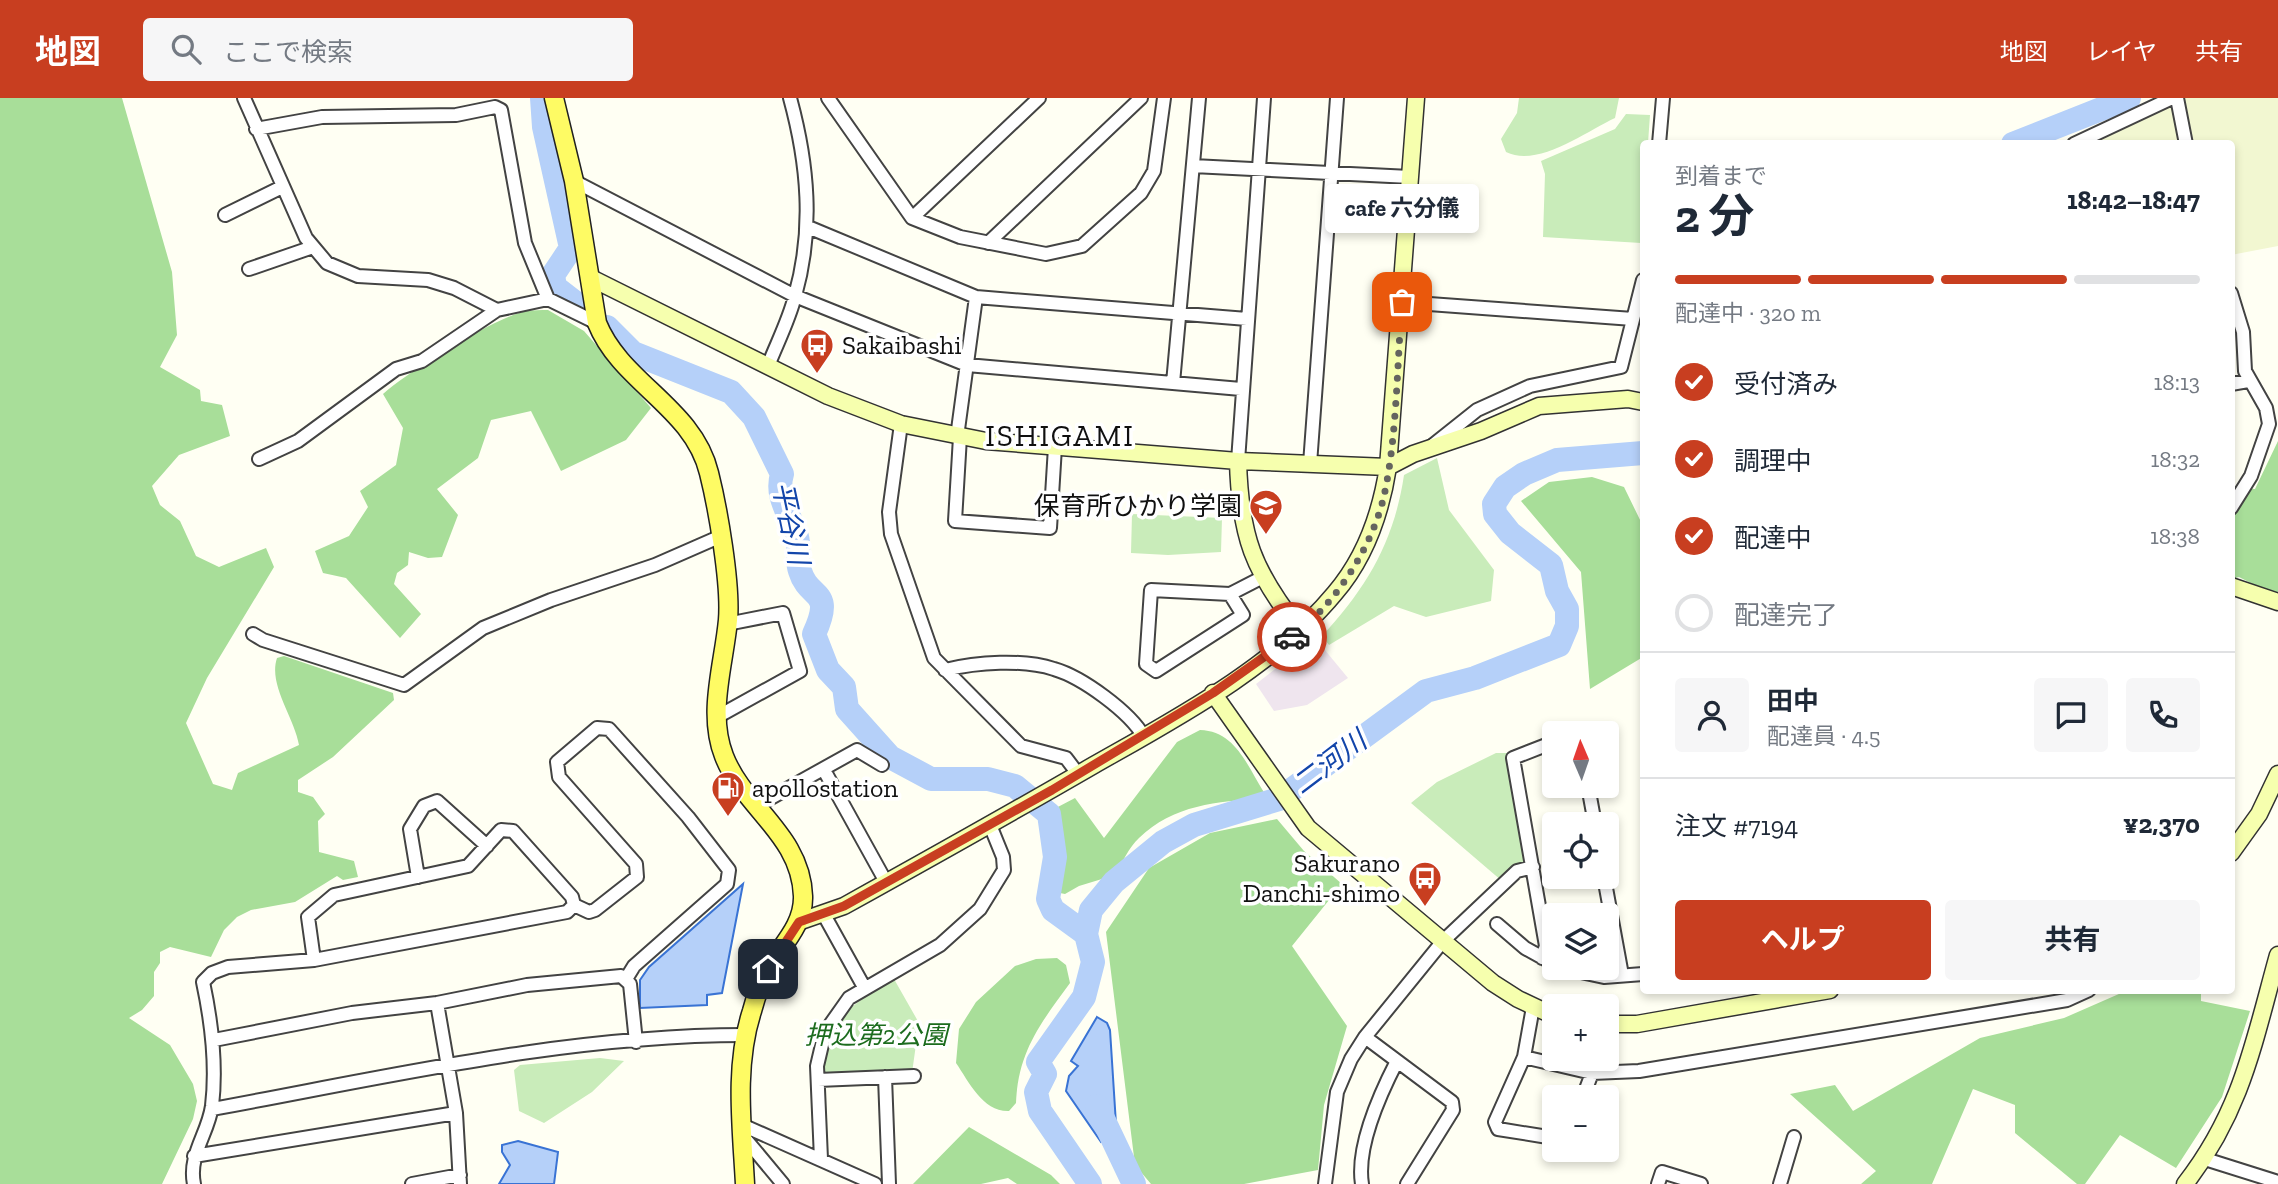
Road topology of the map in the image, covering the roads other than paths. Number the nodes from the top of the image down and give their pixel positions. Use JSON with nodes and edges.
{"nodes":[{"id":1,"x":244,"y":98,"type":"edge"},
{"id":2,"x":554,"y":98,"type":"edge"},
{"id":3,"x":790,"y":98,"type":"edge"},
{"id":4,"x":828,"y":98,"type":"edge"},
{"id":5,"x":1039,"y":98,"type":"edge"},
{"id":6,"x":1141,"y":98,"type":"edge"},
{"id":7,"x":1164,"y":98,"type":"edge"},
{"id":8,"x":1199,"y":98,"type":"edge"},
{"id":9,"x":1264,"y":98,"type":"edge"},
{"id":10,"x":1337,"y":98,"type":"edge"},
{"id":11,"x":1416,"y":98,"type":"edge"},
{"id":12,"x":1663,"y":98,"type":"edge"},
{"id":13,"x":2175,"y":98,"type":"edge"},
{"id":14,"x":256,"y":129,"type":"junction"},
{"id":15,"x":1659,"y":140,"type":"edge"},
{"id":16,"x":2083,"y":140,"type":"edge"},
{"id":17,"x":2185,"y":140,"type":"edge"},
{"id":18,"x":1193,"y":166,"type":"junction"},
{"id":19,"x":1260,"y":170,"type":"junction"},
{"id":20,"x":1332,"y":173,"type":"junction"},
{"id":21,"x":1410,"y":177,"type":"junction"},
{"id":22,"x":574,"y":181,"type":"junction"},
{"id":23,"x":282,"y":187,"type":"junction"},
{"id":24,"x":225,"y":215,"type":"dead end"},
{"id":25,"x":912,"y":218,"type":"junction"},
{"id":26,"x":808,"y":227,"type":"junction"},
{"id":27,"x":988,"y":243,"type":"junction"},
{"id":28,"x":313,"y":247,"type":"junction"},
{"id":29,"x":249,"y":269,"type":"dead end"},
{"id":30,"x":592,"y":278,"type":"junction"},
{"id":31,"x":1640,"y":292,"type":"edge"},
{"id":32,"x":795,"y":296,"type":"junction"},
{"id":33,"x":976,"y":297,"type":"junction"},
{"id":34,"x":548,"y":299,"type":"junction"},
{"id":35,"x":1402,"y":302,"type":"junction"},
{"id":36,"x":2235,"y":305,"type":"edge"},
{"id":37,"x":497,"y":310,"type":"junction"},
{"id":38,"x":1180,"y":314,"type":"junction"},
{"id":39,"x":1247,"y":319,"type":"junction"},
{"id":40,"x":1633,"y":319,"type":"junction"},
{"id":41,"x":597,"y":323,"type":"junction"},
{"id":42,"x":967,"y":365,"type":"junction"},
{"id":43,"x":768,"y":366,"type":"junction"},
{"id":44,"x":2248,"y":381,"type":"junction"},
{"id":45,"x":1172,"y":383,"type":"junction"},
{"id":46,"x":2235,"y":383,"type":"edge"},
{"id":47,"x":1241,"y":389,"type":"junction"},
{"id":48,"x":1640,"y":401,"type":"edge"},
{"id":49,"x":901,"y":424,"type":"junction"},
{"id":50,"x":958,"y":437,"type":"junction"},
{"id":51,"x":1055,"y":447,"type":"junction"},
{"id":52,"x":1430,"y":447,"type":"junction"},
{"id":53,"x":259,"y":459,"type":"dead end"},
{"id":54,"x":1238,"y":461,"type":"junction"},
{"id":55,"x":1310,"y":464,"type":"junction"},
{"id":56,"x":1388,"y":467,"type":"junction"},
{"id":57,"x":2235,"y":502,"type":"edge"},
{"id":58,"x":719,"y":537,"type":"junction"},
{"id":59,"x":1263,"y":577,"type":"junction"},
{"id":60,"x":2235,"y":587,"type":"edge"},
{"id":61,"x":1230,"y":594,"type":"junction"},
{"id":62,"x":2278,"y":602,"type":"edge"},
{"id":63,"x":727,"y":624,"type":"junction"},
{"id":64,"x":1300,"y":630,"type":"junction"},
{"id":65,"x":253,"y":634,"type":"dead end"},
{"id":66,"x":946,"y":670,"type":"junction"},
{"id":67,"x":1213,"y":693,"type":"junction"},
{"id":68,"x":717,"y":717,"type":"junction"},
{"id":69,"x":1143,"y":737,"type":"junction"},
{"id":70,"x":1542,"y":747,"type":"edge"},
{"id":71,"x":882,"y":765,"type":"dead end"},
{"id":72,"x":824,"y":770,"type":"junction"},
{"id":73,"x":1078,"y":774,"type":"junction"},
{"id":74,"x":2278,"y":774,"type":"edge"},
{"id":75,"x":758,"y":805,"type":"junction"},
{"id":76,"x":990,"y":825,"type":"junction"},
{"id":77,"x":486,"y":846,"type":"junction"},
{"id":78,"x":2235,"y":847,"type":"edge"},
{"id":79,"x":1533,"y":867,"type":"junction"},
{"id":80,"x":418,"y":877,"type":"junction"},
{"id":81,"x":886,"y":882,"type":"junction"},
{"id":82,"x":1606,"y":889,"type":"edge"},
{"id":83,"x":574,"y":905,"type":"junction"},
{"id":84,"x":823,"y":914,"type":"junction"},
{"id":85,"x":799,"y":922,"type":"junction"},
{"id":86,"x":1542,"y":922,"type":"edge"},
{"id":87,"x":1497,"y":924,"type":"dead end"},
{"id":88,"x":1443,"y":941,"type":"junction"},
{"id":89,"x":2278,"y":955,"type":"edge"},
{"id":90,"x":1542,"y":957,"type":"edge"},
{"id":91,"x":314,"y":960,"type":"junction"},
{"id":92,"x":1640,"y":974,"type":"edge"},
{"id":93,"x":1619,"y":975,"type":"edge"},
{"id":94,"x":1622,"y":975,"type":"junction"},
{"id":95,"x":626,"y":979,"type":"junction"},
{"id":96,"x":864,"y":987,"type":"junction"},
{"id":97,"x":1807,"y":994,"type":"edge"},
{"id":98,"x":2081,"y":994,"type":"edge"},
{"id":99,"x":437,"y":1003,"type":"junction"},
{"id":100,"x":1533,"y":1007,"type":"junction"},
{"id":101,"x":1542,"y":1011,"type":"edge"},
{"id":102,"x":1619,"y":1024,"type":"edge"},
{"id":103,"x":745,"y":1035,"type":"junction"},
{"id":104,"x":1365,"y":1037,"type":"junction"},
{"id":105,"x":214,"y":1040,"type":"junction"},
{"id":106,"x":636,"y":1042,"type":"junction"},
{"id":107,"x":1524,"y":1057,"type":"junction"},
{"id":108,"x":1397,"y":1061,"type":"junction"},
{"id":109,"x":448,"y":1066,"type":"junction"},
{"id":110,"x":1592,"y":1073,"type":"junction"},
{"id":111,"x":914,"y":1076,"type":"dead end"},
{"id":112,"x":885,"y":1077,"type":"junction"},
{"id":113,"x":818,"y":1080,"type":"junction"},
{"id":114,"x":1588,"y":1085,"type":"edge"},
{"id":115,"x":212,"y":1109,"type":"junction"},
{"id":116,"x":456,"y":1113,"type":"junction"},
{"id":117,"x":742,"y":1130,"type":"junction"},
{"id":118,"x":1542,"y":1136,"type":"edge"},
{"id":119,"x":1794,"y":1137,"type":"dead end"},
{"id":120,"x":194,"y":1156,"type":"junction"},
{"id":121,"x":821,"y":1159,"type":"junction"},
{"id":122,"x":2205,"y":1159,"type":"junction"},
{"id":123,"x":460,"y":1180,"type":"edge"},
{"id":124,"x":2278,"y":1182,"type":"edge"},
{"id":125,"x":194,"y":1184,"type":"edge"},
{"id":126,"x":412,"y":1184,"type":"edge"},
{"id":127,"x":746,"y":1184,"type":"edge"},
{"id":128,"x":783,"y":1184,"type":"edge"},
{"id":129,"x":875,"y":1184,"type":"edge"},
{"id":130,"x":890,"y":1184,"type":"edge"},
{"id":131,"x":1325,"y":1184,"type":"edge"},
{"id":132,"x":1362,"y":1184,"type":"edge"},
{"id":133,"x":1407,"y":1184,"type":"edge"},
{"id":134,"x":1658,"y":1184,"type":"edge"},
{"id":135,"x":1701,"y":1184,"type":"edge"},
{"id":136,"x":1780,"y":1184,"type":"edge"},
{"id":137,"x":2185,"y":1184,"type":"edge"}],
"edges":[{"from":1,"to":14,"type":"street"},
{"from":2,"to":22,"type":"main road"},
{"from":3,"to":26,"type":"street"},
{"from":4,"to":25,"type":"street"},
{"from":5,"to":25,"type":"street"},
{"from":6,"to":27,"type":"street"},
{"from":7,"to":27,"type":"street"},
{"from":8,"to":18,"type":"street"},
{"from":9,"to":19,"type":"street"},
{"from":10,"to":20,"type":"street"},
{"from":11,"to":21,"type":"street"},
{"from":12,"to":15,"type":"street"},
{"from":13,"to":16,"type":"street"},
{"from":13,"to":17,"type":"street"},
{"from":14,"to":23,"type":"street"},
{"from":14,"to":34,"type":"street"},
{"from":18,"to":19,"type":"street"},
{"from":18,"to":38,"type":"street"},
{"from":19,"to":20,"type":"street"},
{"from":19,"to":39,"type":"street"},
{"from":20,"to":21,"type":"street"},
{"from":20,"to":55,"type":"street"},
{"from":21,"to":35,"type":"street"},
{"from":22,"to":30,"type":"main road"},
{"from":22,"to":32,"type":"street"},
{"from":23,"to":24,"type":"street"},
{"from":23,"to":28,"type":"street"},
{"from":25,"to":27,"type":"street"},
{"from":26,"to":32,"type":"street"},
{"from":26,"to":33,"type":"street"},
{"from":28,"to":29,"type":"street"},
{"from":28,"to":37,"type":"street"},
{"from":30,"to":41,"type":"main road"},
{"from":30,"to":43,"type":"street"},
{"from":31,"to":40,"type":"street"},
{"from":32,"to":42,"type":"street"},
{"from":32,"to":43,"type":"street"},
{"from":33,"to":38,"type":"street"},
{"from":33,"to":42,"type":"street"},
{"from":34,"to":37,"type":"street"},
{"from":34,"to":41,"type":"street"},
{"from":35,"to":40,"type":"street"},
{"from":35,"to":56,"type":"street"},
{"from":36,"to":44,"type":"street"},
{"from":37,"to":53,"type":"street"},
{"from":38,"to":39,"type":"street"},
{"from":38,"to":45,"type":"street"},
{"from":39,"to":47,"type":"street"},
{"from":40,"to":52,"type":"street"},
{"from":41,"to":58,"type":"main road"},
{"from":42,"to":45,"type":"street"},
{"from":42,"to":50,"type":"street"},
{"from":43,"to":49,"type":"street"},
{"from":44,"to":46,"type":"street"},
{"from":44,"to":57,"type":"street"},
{"from":45,"to":47,"type":"street"},
{"from":47,"to":54,"type":"street"},
{"from":48,"to":52,"type":"street"},
{"from":49,"to":50,"type":"street"},
{"from":49,"to":66,"type":"street"},
{"from":50,"to":51,"type":"street"},
{"from":50,"to":51,"type":"street"},
{"from":51,"to":54,"type":"street"},
{"from":52,"to":56,"type":"street"},
{"from":54,"to":55,"type":"street"},
{"from":54,"to":59,"type":"street"},
{"from":55,"to":56,"type":"street"},
{"from":56,"to":64,"type":"street"},
{"from":58,"to":63,"type":"main road"},
{"from":58,"to":65,"type":"street"},
{"from":59,"to":61,"type":"street"},
{"from":59,"to":64,"type":"street"},
{"from":60,"to":62,"type":"street"},
{"from":61,"to":61,"type":"street"},
{"from":63,"to":68,"type":"main road"},
{"from":63,"to":68,"type":"street"},
{"from":64,"to":67,"type":"street"},
{"from":66,"to":69,"type":"street"},
{"from":66,"to":73,"type":"street"},
{"from":67,"to":69,"type":"street"},
{"from":67,"to":88,"type":"street"},
{"from":68,"to":75,"type":"main road"},
{"from":69,"to":73,"type":"street"},
{"from":70,"to":79,"type":"street"},
{"from":71,"to":72,"type":"street"},
{"from":72,"to":75,"type":"street"},
{"from":72,"to":81,"type":"street"},
{"from":73,"to":76,"type":"street"},
{"from":74,"to":78,"type":"street"},
{"from":75,"to":85,"type":"main road"},
{"from":76,"to":81,"type":"street"},
{"from":76,"to":96,"type":"street"},
{"from":77,"to":80,"type":"street"},
{"from":77,"to":80,"type":"street"},
{"from":77,"to":83,"type":"street"},
{"from":79,"to":86,"type":"street"},
{"from":79,"to":88,"type":"street"},
{"from":80,"to":91,"type":"street"},
{"from":81,"to":84,"type":"street"},
{"from":82,"to":94,"type":"street"},
{"from":83,"to":91,"type":"street"},
{"from":83,"to":95,"type":"street"},
{"from":84,"to":85,"type":"street"},
{"from":84,"to":96,"type":"street"},
{"from":85,"to":103,"type":"main road"},
{"from":87,"to":90,"type":"street"},
{"from":88,"to":100,"type":"street"},
{"from":88,"to":104,"type":"street"},
{"from":89,"to":122,"type":"street"},
{"from":91,"to":105,"type":"street"},
{"from":92,"to":94,"type":"street"},
{"from":93,"to":94,"type":"street"},
{"from":95,"to":99,"type":"street"},
{"from":95,"to":106,"type":"street"},
{"from":96,"to":113,"type":"street"},
{"from":97,"to":102,"type":"street"},
{"from":98,"to":110,"type":"street"},
{"from":99,"to":105,"type":"street"},
{"from":99,"to":109,"type":"street"},
{"from":100,"to":101,"type":"street"},
{"from":100,"to":107,"type":"street"},
{"from":103,"to":106,"type":"street"},
{"from":103,"to":117,"type":"main road"},
{"from":104,"to":108,"type":"street"},
{"from":104,"to":131,"type":"street"},
{"from":105,"to":115,"type":"street"},
{"from":106,"to":109,"type":"street"},
{"from":107,"to":110,"type":"street"},
{"from":107,"to":118,"type":"street"},
{"from":108,"to":132,"type":"street"},
{"from":108,"to":133,"type":"street"},
{"from":109,"to":115,"type":"street"},
{"from":109,"to":116,"type":"street"},
{"from":110,"to":114,"type":"street"},
{"from":111,"to":112,"type":"street"},
{"from":112,"to":113,"type":"street"},
{"from":112,"to":130,"type":"street"},
{"from":113,"to":121,"type":"street"},
{"from":115,"to":120,"type":"street"},
{"from":116,"to":120,"type":"street"},
{"from":116,"to":123,"type":"street"},
{"from":117,"to":121,"type":"street"},
{"from":117,"to":127,"type":"main road"},
{"from":117,"to":128,"type":"street"},
{"from":119,"to":136,"type":"street"},
{"from":120,"to":125,"type":"street"},
{"from":121,"to":129,"type":"street"},
{"from":122,"to":124,"type":"street"},
{"from":122,"to":137,"type":"street"},
{"from":123,"to":126,"type":"street"},
{"from":134,"to":135,"type":"street"}]}
